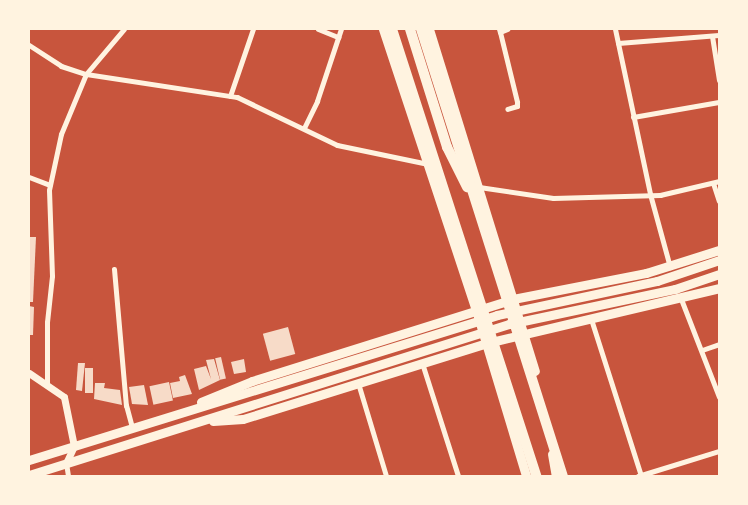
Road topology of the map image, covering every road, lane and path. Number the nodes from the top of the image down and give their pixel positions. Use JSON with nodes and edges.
{"nodes":[{"id":1,"x":124,"y":29,"type":"edge"},
{"id":2,"x":253,"y":29,"type":"edge"},
{"id":3,"x":318,"y":29,"type":"edge"},
{"id":4,"x":340,"y":29,"type":"edge"},
{"id":5,"x":383,"y":29,"type":"edge"},
{"id":6,"x":388,"y":29,"type":"edge"},
{"id":7,"x":392,"y":29,"type":"edge"},
{"id":8,"x":410,"y":29,"type":"edge"},
{"id":9,"x":420,"y":29,"type":"edge"},
{"id":10,"x":429,"y":29,"type":"edge"},
{"id":11,"x":508,"y":29,"type":"edge"},
{"id":12,"x":615,"y":29,"type":"edge"},
{"id":13,"x":500,"y":30,"type":"edge"},
{"id":14,"x":719,"y":35,"type":"edge"},
{"id":15,"x":712,"y":36,"type":"junction"},
{"id":16,"x":338,"y":37,"type":"junction"},
{"id":17,"x":618,"y":43,"type":"junction"},
{"id":18,"x":29,"y":45,"type":"edge"},
{"id":19,"x":86,"y":74,"type":"junction"},
{"id":20,"x":719,"y":80,"type":"edge"},
{"id":21,"x":230,"y":96,"type":"junction"},
{"id":22,"x":719,"y":102,"type":"edge"},
{"id":23,"x":507,"y":109,"type":"dead end"},
{"id":24,"x":633,"y":116,"type":"junction"},
{"id":25,"x":304,"y":128,"type":"junction"},
{"id":26,"x":428,"y":164,"type":"junction"},
{"id":27,"x":29,"y":177,"type":"edge"},
{"id":28,"x":719,"y":181,"type":"edge"},
{"id":29,"x":713,"y":183,"type":"junction"},
{"id":30,"x":50,"y":185,"type":"junction"},
{"id":31,"x":479,"y":187,"type":"junction"},
{"id":32,"x":650,"y":194,"type":"junction"},
{"id":33,"x":719,"y":201,"type":"edge"},
{"id":34,"x":497,"y":248,"type":"junction"},
{"id":35,"x":719,"y":250,"type":"edge"},
{"id":36,"x":719,"y":260,"type":"edge"},
{"id":37,"x":461,"y":263,"type":"junction"},
{"id":38,"x":670,"y":267,"type":"junction"},
{"id":39,"x":114,"y":269,"type":"dead end"},
{"id":40,"x":719,"y":274,"type":"edge"},
{"id":41,"x":719,"y":288,"type":"edge"},
{"id":42,"x":681,"y":299,"type":"junction"},
{"id":43,"x":513,"y":300,"type":"junction"},
{"id":44,"x":476,"y":310,"type":"junction"},
{"id":45,"x":591,"y":319,"type":"junction"},
{"id":46,"x":524,"y":334,"type":"junction"},
{"id":47,"x":487,"y":343,"type":"junction"},
{"id":48,"x":719,"y":344,"type":"edge"},
{"id":49,"x":702,"y":350,"type":"junction"},
{"id":50,"x":422,"y":363,"type":"junction"},
{"id":51,"x":29,"y":373,"type":"edge"},
{"id":52,"x":358,"y":382,"type":"junction"},
{"id":53,"x":47,"y":384,"type":"junction"},
{"id":54,"x":719,"y":398,"type":"edge"},
{"id":55,"x":544,"y":402,"type":"junction"},
{"id":56,"x":178,"y":414,"type":"junction"},
{"id":57,"x":201,"y":422,"type":"junction"},
{"id":58,"x":132,"y":427,"type":"junction"},
{"id":59,"x":74,"y":446,"type":"junction"},
{"id":60,"x":719,"y":451,"type":"edge"},
{"id":61,"x":29,"y":460,"type":"edge"},
{"id":62,"x":66,"y":463,"type":"junction"},
{"id":63,"x":29,"y":475,"type":"edge"},
{"id":64,"x":68,"y":476,"type":"edge"},
{"id":65,"x":386,"y":476,"type":"edge"},
{"id":66,"x":458,"y":476,"type":"edge"},
{"id":67,"x":526,"y":476,"type":"edge"},
{"id":68,"x":536,"y":476,"type":"edge"},
{"id":69,"x":556,"y":476,"type":"edge"},
{"id":70,"x":564,"y":476,"type":"edge"},
{"id":71,"x":639,"y":476,"type":"edge"}],
"edges":[{"from":1,"to":19,"type":"street"},
{"from":2,"to":21,"type":"street"},
{"from":3,"to":16,"type":"street"},
{"from":4,"to":16,"type":"street"},
{"from":5,"to":26,"type":"main road"},
{"from":6,"to":37,"type":"highway"},
{"from":7,"to":68,"type":"highway"},
{"from":8,"to":34,"type":"highway"},
{"from":9,"to":70,"type":"highway"},
{"from":10,"to":31,"type":"main road"},
{"from":11,"to":13,"type":"street"},
{"from":12,"to":17,"type":"street"},
{"from":13,"to":23,"type":"street"},
{"from":14,"to":15,"type":"street"},
{"from":15,"to":17,"type":"street"},
{"from":15,"to":20,"type":"street"},
{"from":16,"to":25,"type":"street"},
{"from":17,"to":24,"type":"street"},
{"from":18,"to":19,"type":"street"},
{"from":19,"to":21,"type":"street"},
{"from":19,"to":30,"type":"street"},
{"from":21,"to":25,"type":"street"},
{"from":22,"to":24,"type":"street"},
{"from":24,"to":32,"type":"street"},
{"from":25,"to":26,"type":"street"},
{"from":26,"to":37,"type":"main road"},
{"from":27,"to":30,"type":"street"},
{"from":28,"to":29,"type":"street"},
{"from":29,"to":32,"type":"street"},
{"from":29,"to":33,"type":"street"},
{"from":30,"to":53,"type":"street"},
{"from":31,"to":32,"type":"street"},
{"from":31,"to":34,"type":"main road"},
{"from":32,"to":38,"type":"street"},
{"from":34,"to":43,"type":"main road"},
{"from":35,"to":38,"type":"main road"},
{"from":36,"to":56,"type":"main road"},
{"from":37,"to":44,"type":"main road"},
{"from":38,"to":43,"type":"main road"},
{"from":39,"to":58,"type":"street"},
{"from":40,"to":57,"type":"main road"},
{"from":41,"to":42,"type":"main road"},
{"from":42,"to":45,"type":"main road"},
{"from":42,"to":49,"type":"street"},
{"from":43,"to":44,"type":"main road"},
{"from":43,"to":46,"type":"main road"},
{"from":44,"to":47,"type":"main road"},
{"from":44,"to":56,"type":"main road"},
{"from":45,"to":46,"type":"main road"},
{"from":45,"to":71,"type":"street"},
{"from":46,"to":47,"type":"main road"},
{"from":46,"to":55,"type":"main road"},
{"from":47,"to":50,"type":"main road"},
{"from":47,"to":67,"type":"main road"},
{"from":48,"to":49,"type":"street"},
{"from":49,"to":54,"type":"street"},
{"from":50,"to":52,"type":"main road"},
{"from":50,"to":66,"type":"street"},
{"from":51,"to":53,"type":"street"},
{"from":52,"to":57,"type":"main road"},
{"from":52,"to":65,"type":"street"},
{"from":53,"to":59,"type":"street"},
{"from":55,"to":69,"type":"main road"},
{"from":55,"to":70,"type":"main road"},
{"from":56,"to":58,"type":"main road"},
{"from":57,"to":62,"type":"main road"},
{"from":58,"to":59,"type":"main road"},
{"from":59,"to":61,"type":"main road"},
{"from":59,"to":62,"type":"street"},
{"from":60,"to":71,"type":"street"},
{"from":62,"to":63,"type":"main road"},
{"from":62,"to":64,"type":"street"}]}
